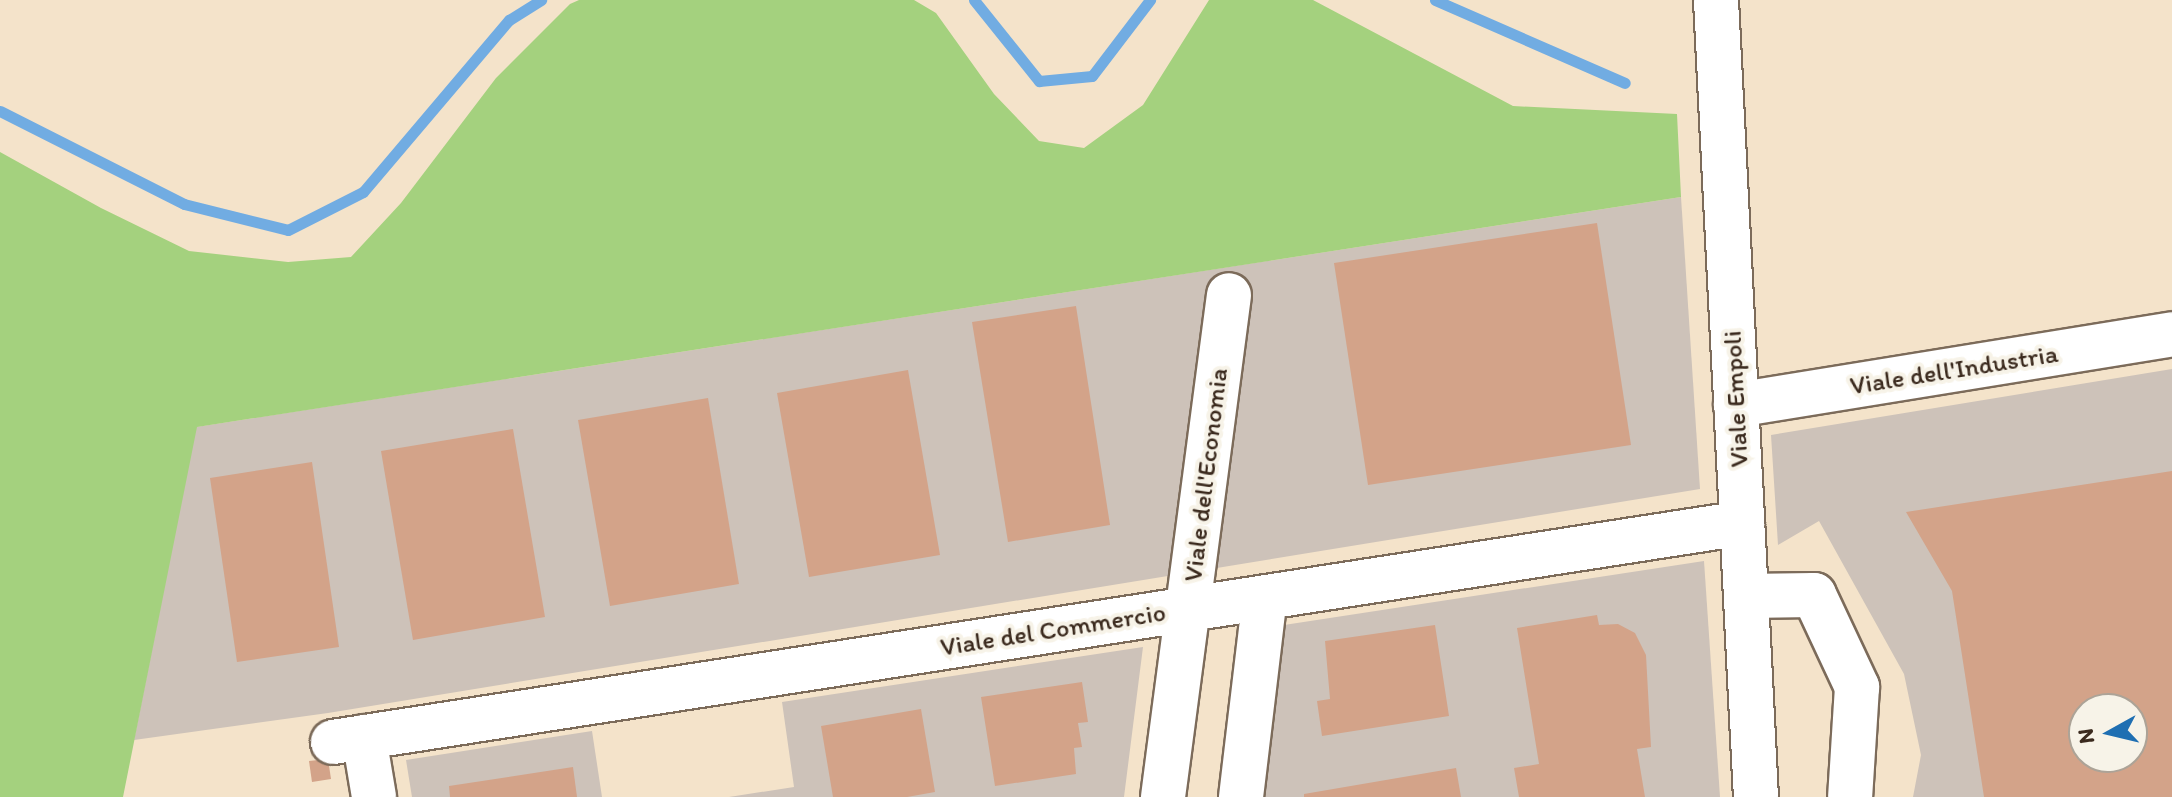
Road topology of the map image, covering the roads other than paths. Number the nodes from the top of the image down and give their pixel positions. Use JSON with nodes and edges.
{"nodes":[{"id":1,"x":1716,"y":0,"type":"edge"},
{"id":2,"x":1229,"y":295,"type":"dead end"},
{"id":3,"x":2172,"y":334,"type":"edge"},
{"id":4,"x":1736,"y":405,"type":"junction"},
{"id":5,"x":1742,"y":523,"type":"junction"},
{"id":6,"x":1746,"y":596,"type":"junction"},
{"id":7,"x":1265,"y":597,"type":"junction"},
{"id":8,"x":1189,"y":609,"type":"junction"},
{"id":9,"x":374,"y":797,"type":"edge"},
{"id":10,"x":1163,"y":797,"type":"edge"},
{"id":11,"x":1241,"y":797,"type":"edge"},
{"id":12,"x":1756,"y":797,"type":"edge"},
{"id":13,"x":1850,"y":797,"type":"edge"}],
"edges":[{"from":1,"to":4,"type":"street","name":"Viale Empoli"},
{"from":2,"to":8,"type":"street","name":"Viale dell'Economia"},
{"from":3,"to":4,"type":"street","name":"Viale dell'Industria"},
{"from":4,"to":5,"type":"street","name":"Viale Empoli"},
{"from":5,"to":6,"type":"street","name":"Viale Empoli"},
{"from":5,"to":7,"type":"street","name":"Viale del Commercio"},
{"from":6,"to":12,"type":"street","name":"Viale Empoli"},
{"from":6,"to":13,"type":"street"},
{"from":7,"to":8,"type":"street","name":"Viale del Commercio"},
{"from":7,"to":11,"type":"street"},
{"from":8,"to":9,"type":"street","name":"Viale del Commercio"},
{"from":8,"to":10,"type":"street","name":"Viale dell'Economia"}]}
